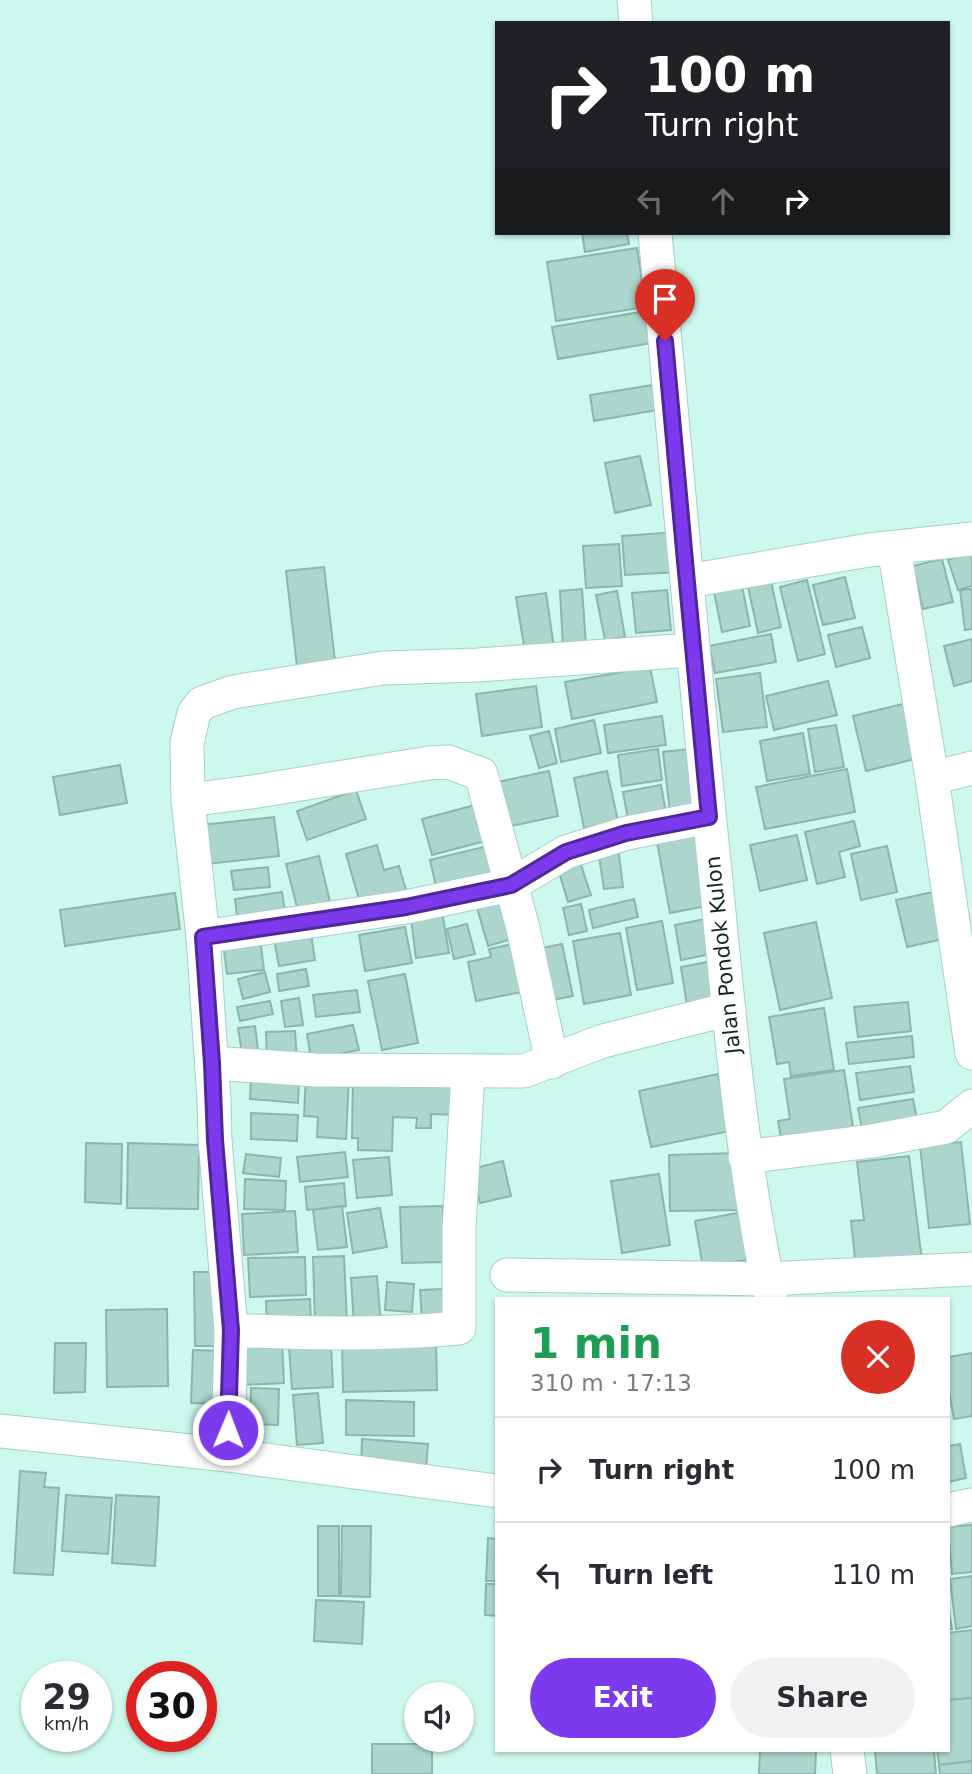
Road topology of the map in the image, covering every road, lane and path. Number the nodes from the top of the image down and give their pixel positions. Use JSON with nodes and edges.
{"nodes":[{"id":1,"x":634,"y":0,"type":"edge"},
{"id":2,"x":636,"y":21,"type":"edge"},
{"id":3,"x":655,"y":235,"type":"edge"},
{"id":4,"x":972,"y":539,"type":"edge"},
{"id":5,"x":894,"y":548,"type":"junction"},
{"id":6,"x":688,"y":582,"type":"junction"},
{"id":7,"x":692,"y":650,"type":"junction"},
{"id":8,"x":972,"y":768,"type":"edge"},
{"id":9,"x":932,"y":778,"type":"junction"},
{"id":10,"x":188,"y":800,"type":"junction"},
{"id":11,"x":709,"y":817,"type":"junction"},
{"id":12,"x":511,"y":885,"type":"junction"},
{"id":13,"x":203,"y":937,"type":"junction"},
{"id":14,"x":729,"y":1009,"type":"junction"},
{"id":15,"x":972,"y":1053,"type":"edge"},
{"id":16,"x":552,"y":1062,"type":"junction"},
{"id":17,"x":212,"y":1063,"type":"junction"},
{"id":18,"x":468,"y":1072,"type":"junction"},
{"id":19,"x":972,"y":1107,"type":"edge"},
{"id":20,"x":745,"y":1157,"type":"junction"},
{"id":21,"x":972,"y":1269,"type":"edge"},
{"id":22,"x":507,"y":1275,"type":"dead end"},
{"id":23,"x":769,"y":1289,"type":"edge"},
{"id":24,"x":231,"y":1330,"type":"junction"},
{"id":25,"x":0,"y":1430,"type":"edge"},
{"id":26,"x":228,"y":1455,"type":"junction"},
{"id":27,"x":495,"y":1491,"type":"edge"},
{"id":28,"x":972,"y":1505,"type":"edge"},
{"id":29,"x":950,"y":1510,"type":"edge"},
{"id":30,"x":847,"y":1752,"type":"edge"},
{"id":31,"x":850,"y":1774,"type":"edge"}],
"edges":[{"from":1,"to":2,"type":"street"},
{"from":3,"to":6,"type":"street","name":"Jalan Pondok Kulon"},
{"from":4,"to":5,"type":"street"},
{"from":5,"to":6,"type":"street"},
{"from":5,"to":9,"type":"street"},
{"from":6,"to":7,"type":"street","name":"Jalan Pondok Kulon"},
{"from":7,"to":10,"type":"street"},
{"from":7,"to":11,"type":"street","name":"Jalan Pondok Kulon"},
{"from":8,"to":9,"type":"street"},
{"from":9,"to":15,"type":"street"},
{"from":10,"to":12,"type":"street"},
{"from":10,"to":13,"type":"street"},
{"from":11,"to":12,"type":"street"},
{"from":11,"to":14,"type":"street","name":"Jalan Pondok Kulon"},
{"from":12,"to":13,"type":"street"},
{"from":12,"to":16,"type":"street"},
{"from":13,"to":17,"type":"street"},
{"from":14,"to":16,"type":"street"},
{"from":14,"to":20,"type":"street","name":"Jalan Pondok Kulon"},
{"from":16,"to":18,"type":"street"},
{"from":17,"to":18,"type":"street"},
{"from":17,"to":24,"type":"street"},
{"from":18,"to":24,"type":"street"},
{"from":19,"to":20,"type":"street"},
{"from":20,"to":23,"type":"street","name":"Jalan Pondok Kulon"},
{"from":21,"to":23,"type":"street"},
{"from":22,"to":23,"type":"street"},
{"from":24,"to":26,"type":"street"},
{"from":25,"to":26,"type":"street"},
{"from":26,"to":27,"type":"street"},
{"from":28,"to":29,"type":"street"},
{"from":30,"to":31,"type":"street"}]}
